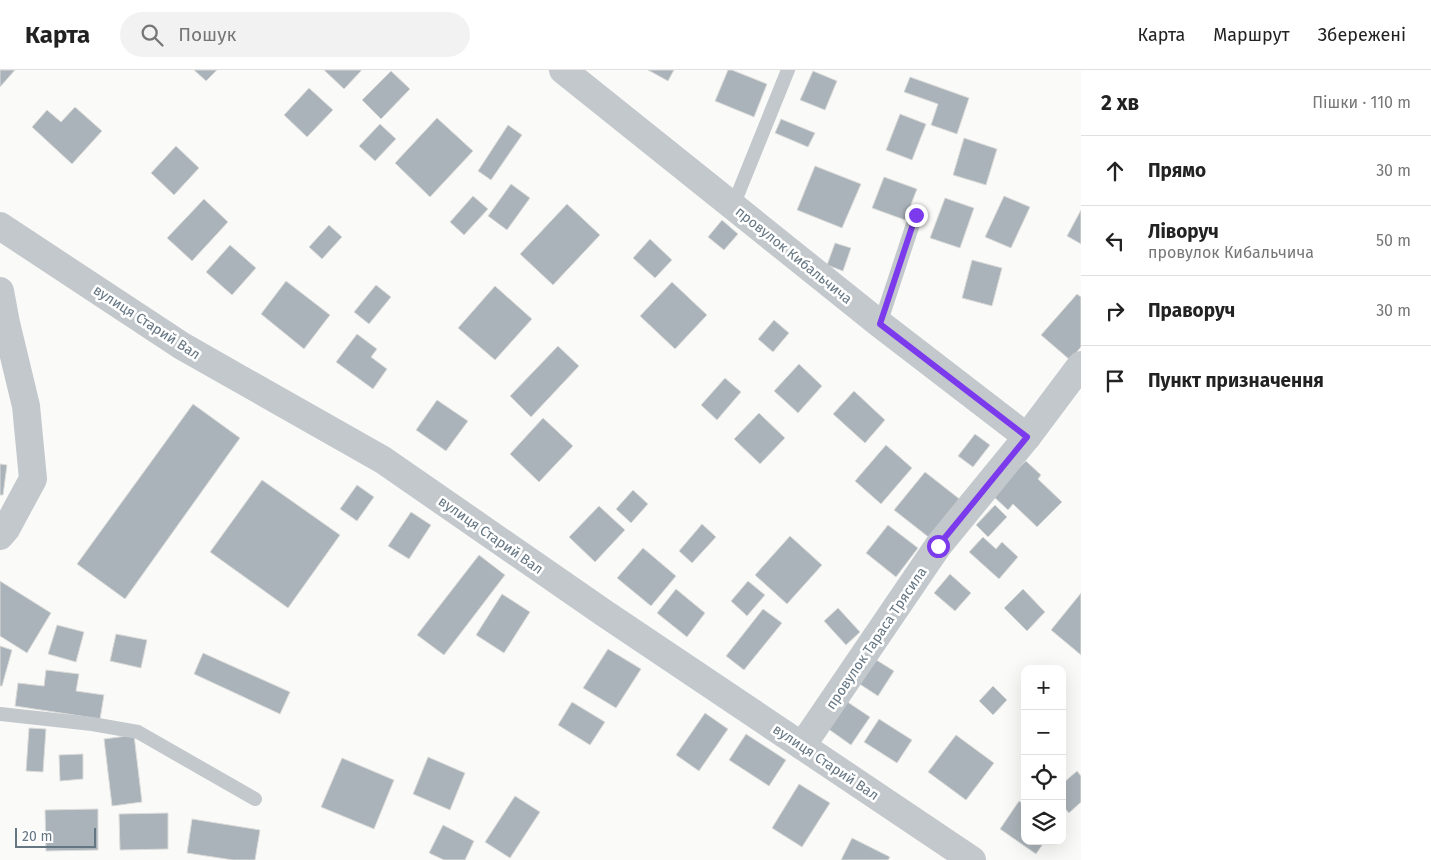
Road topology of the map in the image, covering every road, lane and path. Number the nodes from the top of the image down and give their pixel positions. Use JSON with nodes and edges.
{"nodes":[{"id":1,"x":563,"y":70,"type":"edge"},
{"id":2,"x":788,"y":70,"type":"edge"},
{"id":3,"x":733,"y":206,"type":"junction"},
{"id":4,"x":916,"y":215,"type":"dead end"},
{"id":5,"x":0,"y":226,"type":"edge"},
{"id":6,"x":0,"y":291,"type":"edge"},
{"id":7,"x":880,"y":324,"type":"junction"},
{"id":8,"x":1081,"y":365,"type":"edge"},
{"id":9,"x":1027,"y":437,"type":"junction"},
{"id":10,"x":0,"y":536,"type":"edge"},
{"id":11,"x":0,"y":714,"type":"edge"},
{"id":12,"x":802,"y":746,"type":"junction"},
{"id":13,"x":255,"y":799,"type":"dead end"},
{"id":14,"x":972,"y":860,"type":"edge"}],
"edges":[{"from":1,"to":3,"type":"street","name":"провулок Кибальчича"},
{"from":2,"to":3,"type":"lane"},
{"from":3,"to":7,"type":"street","name":"провулок Кибальчича"},
{"from":4,"to":7,"type":"lane"},
{"from":5,"to":12,"type":"street","name":"вулиця Старий Вал"},
{"from":6,"to":10,"type":"street"},
{"from":7,"to":9,"type":"street","name":"провулок Кибальчича"},
{"from":8,"to":9,"type":"street","name":"провулок Тараса Трясила"},
{"from":9,"to":12,"type":"street","name":"провулок Тараса Трясила"},
{"from":11,"to":13,"type":"lane"},
{"from":12,"to":14,"type":"street","name":"вулиця Старий Вал"}]}
